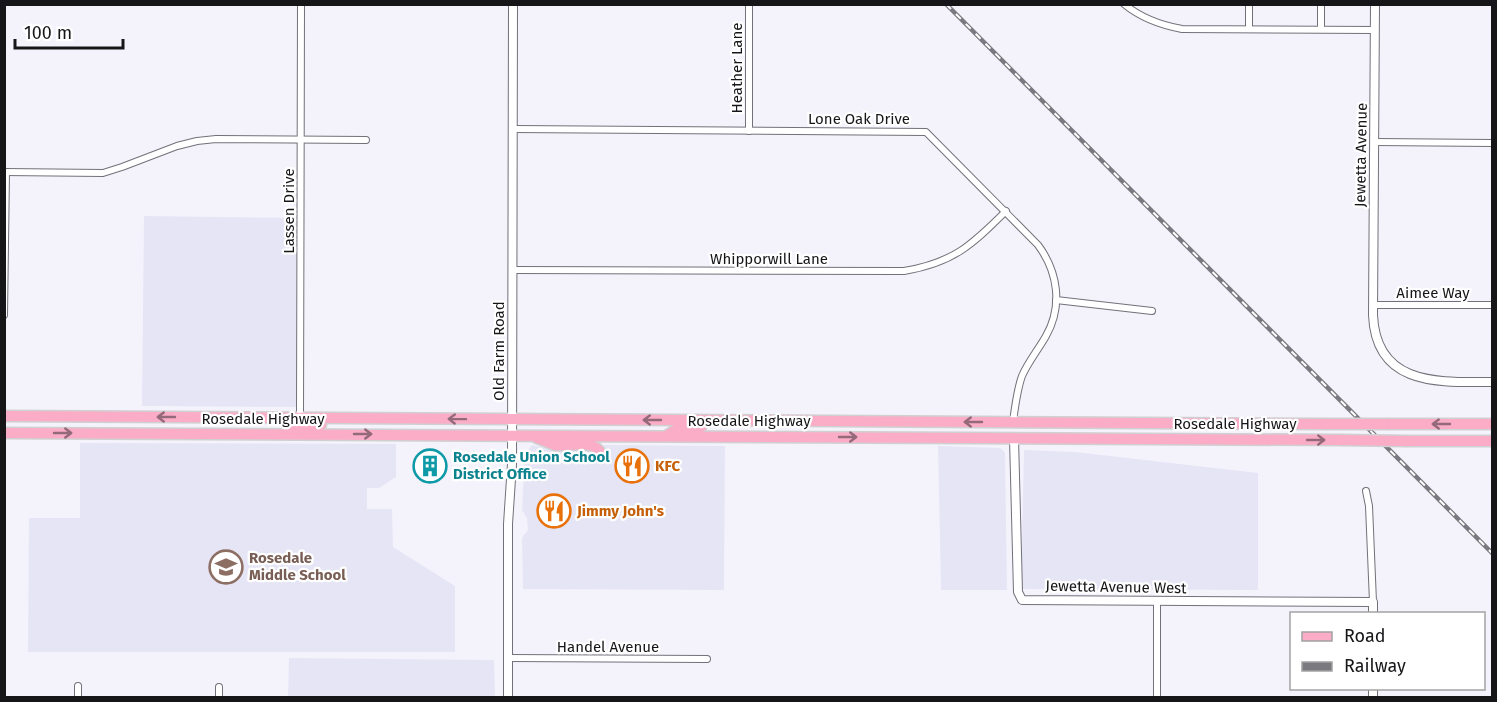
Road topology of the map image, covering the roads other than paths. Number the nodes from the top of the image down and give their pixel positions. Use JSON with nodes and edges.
{"nodes":[{"id":1,"x":301,"y":4,"type":"edge"},
{"id":2,"x":513,"y":4,"type":"edge"},
{"id":3,"x":749,"y":4,"type":"edge"},
{"id":4,"x":1124,"y":4,"type":"edge"},
{"id":5,"x":1249,"y":4,"type":"edge"},
{"id":6,"x":1321,"y":4,"type":"edge"},
{"id":7,"x":1376,"y":4,"type":"edge"},
{"id":8,"x":1249,"y":29,"type":"junction"},
{"id":9,"x":1321,"y":29,"type":"junction"},
{"id":10,"x":1375,"y":30,"type":"junction"},
{"id":11,"x":513,"y":129,"type":"junction"},
{"id":12,"x":749,"y":131,"type":"junction"},
{"id":13,"x":301,"y":140,"type":"junction"},
{"id":14,"x":366,"y":140,"type":"dead end"},
{"id":15,"x":1375,"y":142,"type":"junction"},
{"id":16,"x":1492,"y":143,"type":"edge"},
{"id":17,"x":5,"y":172,"type":"edge"},
{"id":18,"x":1006,"y":212,"type":"junction"},
{"id":19,"x":513,"y":270,"type":"junction"},
{"id":20,"x":1056,"y":300,"type":"junction"},
{"id":21,"x":1373,"y":305,"type":"junction"},
{"id":22,"x":1492,"y":305,"type":"edge"},
{"id":23,"x":1152,"y":311,"type":"dead end"},
{"id":24,"x":4,"y":315,"type":"edge"},
{"id":25,"x":1492,"y":382,"type":"edge"},
{"id":26,"x":4,"y":416,"type":"edge"},
{"id":27,"x":300,"y":418,"type":"junction"},
{"id":28,"x":375,"y":419,"type":"junction"},
{"id":29,"x":512,"y":420,"type":"junction"},
{"id":30,"x":782,"y":421,"type":"junction"},
{"id":31,"x":1013,"y":422,"type":"junction"},
{"id":32,"x":1192,"y":423,"type":"junction"},
{"id":33,"x":1492,"y":424,"type":"edge"},
{"id":34,"x":4,"y":433,"type":"edge"},
{"id":35,"x":290,"y":434,"type":"junction"},
{"id":36,"x":512,"y":435,"type":"junction"},
{"id":37,"x":531,"y":435,"type":"junction"},
{"id":38,"x":666,"y":436,"type":"junction"},
{"id":39,"x":904,"y":437,"type":"junction"},
{"id":40,"x":1014,"y":438,"type":"junction"},
{"id":41,"x":1492,"y":441,"type":"edge"},
{"id":42,"x":601,"y":454,"type":"dead end"},
{"id":43,"x":1366,"y":491,"type":"dead end"},
{"id":44,"x":1157,"y":601,"type":"junction"},
{"id":45,"x":1373,"y":602,"type":"junction"},
{"id":46,"x":1373,"y":612,"type":"edge"},
{"id":47,"x":508,"y":658,"type":"junction"},
{"id":48,"x":708,"y":659,"type":"dead end"},
{"id":49,"x":78,"y":686,"type":"dead end"},
{"id":50,"x":219,"y":687,"type":"dead end"},
{"id":51,"x":78,"y":698,"type":"edge"},
{"id":52,"x":219,"y":698,"type":"edge"},
{"id":53,"x":508,"y":698,"type":"edge"},
{"id":54,"x":1157,"y":698,"type":"edge"}],
"edges":[{"from":1,"to":13,"type":"street","name":"Lassen Drive"},
{"from":2,"to":11,"type":"street","name":"Old Farm Road"},
{"from":3,"to":12,"type":"street","name":"Heather Lane"},
{"from":4,"to":8,"type":"street"},
{"from":5,"to":8,"type":"street"},
{"from":6,"to":9,"type":"street"},
{"from":7,"to":10,"type":"street","name":"Jewetta Avenue"},
{"from":8,"to":9,"type":"street"},
{"from":9,"to":10,"type":"street"},
{"from":10,"to":15,"type":"street","name":"Jewetta Avenue"},
{"from":11,"to":12,"type":"street","name":"Lone Oak Drive"},
{"from":11,"to":19,"type":"street","name":"Old Farm Road"},
{"from":12,"to":18,"type":"street","name":"Lone Oak Drive"},
{"from":13,"to":14,"type":"street"},
{"from":13,"to":17,"type":"street"},
{"from":13,"to":27,"type":"street","name":"Lassen Drive"},
{"from":15,"to":16,"type":"street"},
{"from":15,"to":21,"type":"street","name":"Jewetta Avenue"},
{"from":17,"to":24,"type":"street"},
{"from":18,"to":19,"type":"street","name":"Whipporwill Lane"},
{"from":18,"to":20,"type":"street","name":"Lone Oak Drive"},
{"from":19,"to":29,"type":"street","name":"Old Farm Road"},
{"from":20,"to":23,"type":"street"},
{"from":20,"to":31,"type":"street","name":"Lone Oak Drive"},
{"from":21,"to":22,"type":"street","name":"Aimee Way"},
{"from":21,"to":25,"type":"street","name":"Jewetta Avenue"},
{"from":27,"to":26,"type":"main road","name":"Rosedale Highway","one_way":true},
{"from":27,"to":28,"type":"main road","name":"Rosedale Highway"},
{"from":29,"to":28,"type":"main road","name":"Rosedale Highway","one_way":true},
{"from":28,"to":35,"type":"main road"},
{"from":30,"to":29,"type":"main road","name":"Rosedale Highway","one_way":true},
{"from":29,"to":36,"type":"street","name":"Old Farm Road"},
{"from":31,"to":30,"type":"main road","name":"Rosedale Highway","one_way":true},
{"from":30,"to":38,"type":"main road"},
{"from":31,"to":32,"type":"main road","name":"Rosedale Highway"},
{"from":31,"to":39,"type":"main road"},
{"from":33,"to":32,"type":"main road","name":"Rosedale Highway","one_way":true,"bridge":true},
{"from":32,"to":40,"type":"main road"},
{"from":34,"to":35,"type":"main road","name":"Rosedale Highway","one_way":true},
{"from":35,"to":36,"type":"main road","name":"Rosedale Highway","one_way":true},
{"from":36,"to":37,"type":"main road","name":"Rosedale Highway"},
{"from":36,"to":47,"type":"street","name":"Old Farm Road"},
{"from":37,"to":38,"type":"main road","name":"Rosedale Highway"},
{"from":37,"to":42,"type":"main road"},
{"from":38,"to":39,"type":"main road","name":"Rosedale Highway","one_way":true},
{"from":39,"to":40,"type":"main road","name":"Rosedale Highway"},
{"from":40,"to":41,"type":"main road","name":"Rosedale Highway","one_way":true,"bridge":true},
{"from":40,"to":44,"type":"street","name":"Jewetta Avenue West"},
{"from":43,"to":45,"type":"street"},
{"from":44,"to":45,"type":"street","name":"Jewetta Avenue West"},
{"from":44,"to":54,"type":"street"},
{"from":45,"to":46,"type":"street"},
{"from":47,"to":48,"type":"street","name":"Handel Avenue"},
{"from":47,"to":53,"type":"street","name":"Old Farm Road"},
{"from":49,"to":51,"type":"street"},
{"from":50,"to":52,"type":"street"}]}
